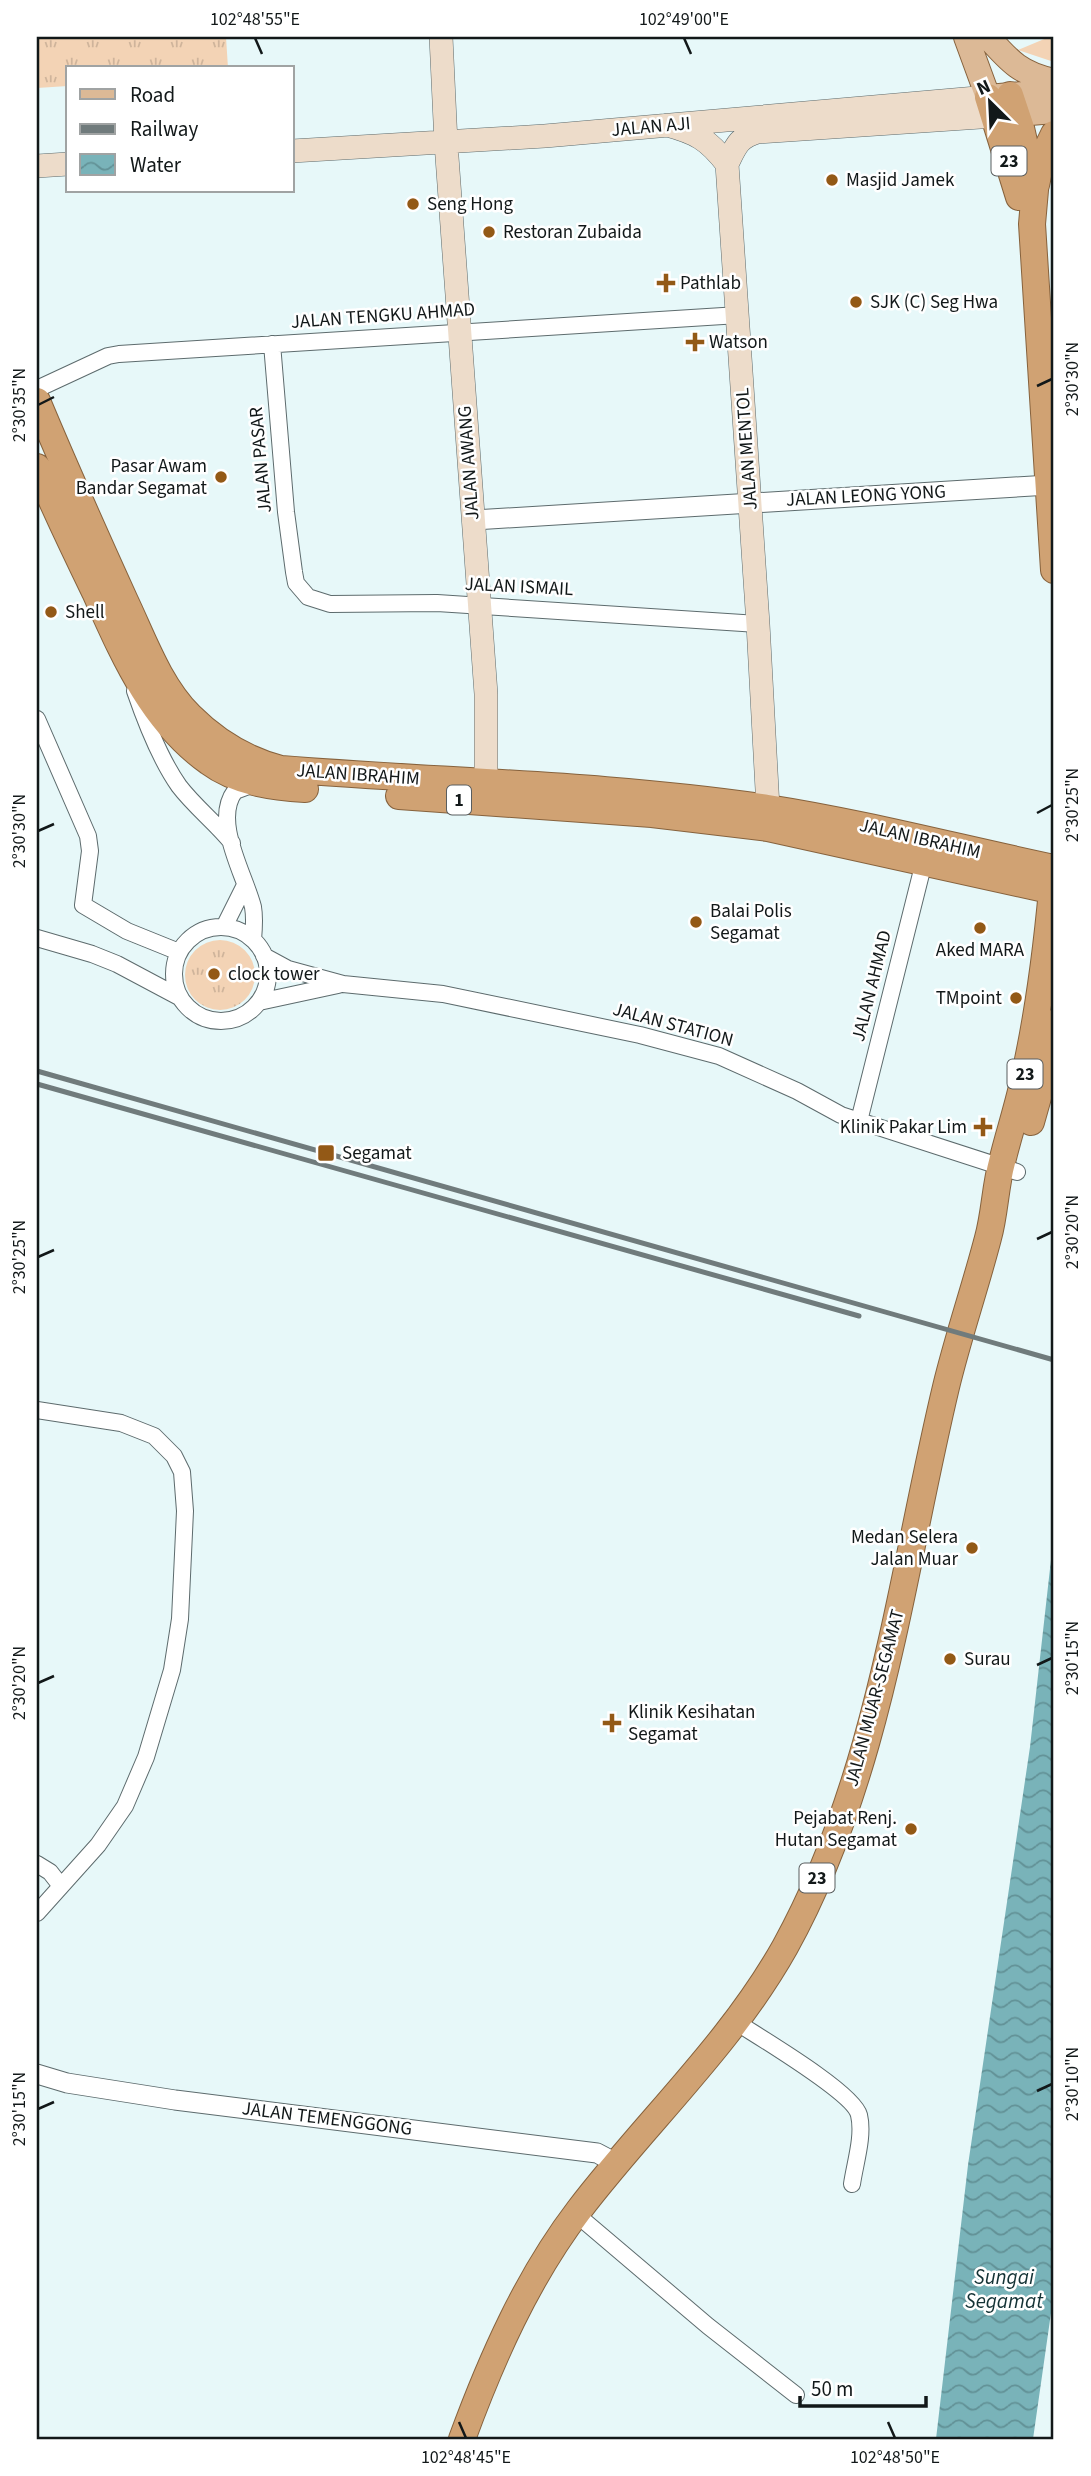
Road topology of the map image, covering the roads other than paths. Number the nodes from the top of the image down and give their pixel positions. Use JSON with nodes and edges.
{"nodes":[{"id":1,"x":441,"y":37,"type":"edge"},
{"id":2,"x":966,"y":37,"type":"edge"},
{"id":3,"x":987,"y":37,"type":"edge"},
{"id":4,"x":1054,"y":81,"type":"edge"},
{"id":5,"x":1054,"y":91,"type":"edge"},
{"id":6,"x":1003,"y":106,"type":"junction"},
{"id":7,"x":1054,"y":111,"type":"edge"},
{"id":8,"x":667,"y":125,"type":"junction"},
{"id":9,"x":1054,"y":134,"type":"edge"},
{"id":10,"x":446,"y":143,"type":"junction"},
{"id":11,"x":294,"y":151,"type":"edge"},
{"id":12,"x":66,"y":164,"type":"edge"},
{"id":13,"x":727,"y":164,"type":"junction"},
{"id":14,"x":37,"y":166,"type":"edge"},
{"id":15,"x":1035,"y":190,"type":"junction"},
{"id":16,"x":1032,"y":224,"type":"junction"},
{"id":17,"x":739,"y":315,"type":"junction"},
{"id":18,"x":459,"y":332,"type":"junction"},
{"id":19,"x":272,"y":344,"type":"junction"},
{"id":20,"x":37,"y":389,"type":"edge"},
{"id":21,"x":37,"y":401,"type":"edge"},
{"id":22,"x":37,"y":467,"type":"edge"},
{"id":23,"x":1049,"y":485,"type":"junction"},
{"id":24,"x":750,"y":503,"type":"junction"},
{"id":25,"x":474,"y":520,"type":"junction"},
{"id":26,"x":1054,"y":570,"type":"edge"},
{"id":27,"x":293,"y":572,"type":"joint"},
{"id":28,"x":479,"y":607,"type":"junction"},
{"id":29,"x":758,"y":624,"type":"junction"},
{"id":30,"x":132,"y":672,"type":"junction"},
{"id":31,"x":37,"y":719,"type":"edge"},
{"id":32,"x":258,"y":783,"type":"junction"},
{"id":33,"x":486,"y":783,"type":"junction"},
{"id":34,"x":768,"y":808,"type":"junction"},
{"id":35,"x":232,"y":843,"type":"junction"},
{"id":36,"x":924,"y":862,"type":"junction"},
{"id":37,"x":1054,"y":877,"type":"edge"},
{"id":38,"x":245,"y":886,"type":"junction"},
{"id":39,"x":223,"y":927,"type":"junction"},
{"id":40,"x":37,"y":938,"type":"edge"},
{"id":41,"x":253,"y":940,"type":"junction"},
{"id":42,"x":179,"y":952,"type":"junction"},
{"id":43,"x":264,"y":956,"type":"junction"},
{"id":44,"x":343,"y":984,"type":"junction"},
{"id":45,"x":179,"y":996,"type":"junction"},
{"id":46,"x":259,"y":1002,"type":"junction"},
{"id":47,"x":1054,"y":1023,"type":"edge"},
{"id":48,"x":859,"y":1121,"type":"junction"},
{"id":49,"x":1009,"y":1170,"type":"junction"},
{"id":50,"x":37,"y":1410,"type":"edge"},
{"id":51,"x":37,"y":1864,"type":"edge"},
{"id":52,"x":61,"y":1886,"type":"junction"},
{"id":53,"x":37,"y":1913,"type":"edge"},
{"id":54,"x":736,"y":2022,"type":"junction"},
{"id":55,"x":37,"y":2074,"type":"edge"},
{"id":56,"x":616,"y":2163,"type":"junction"},
{"id":57,"x":852,"y":2184,"type":"dead end"},
{"id":58,"x":576,"y":2214,"type":"junction"},
{"id":59,"x":796,"y":2395,"type":"dead end"},
{"id":60,"x":462,"y":2439,"type":"edge"}],
"edges":[{"from":1,"to":10,"type":"main road","name":"JALAN AWANG"},
{"from":2,"to":6,"type":"main road"},
{"from":3,"to":4,"type":"main road"},
{"from":3,"to":6,"type":"main road"},
{"from":5,"to":6,"type":"main road"},
{"from":6,"to":7,"type":"main road"},
{"from":6,"to":8,"type":"main road","name":"JALAN AJI"},
{"from":6,"to":13,"type":"main road"},
{"from":6,"to":15,"type":"highway","number":"23"},
{"from":6,"to":16,"type":"highway","number":"23"},
{"from":8,"to":10,"type":"main road","name":"JALAN AJI"},
{"from":8,"to":13,"type":"main road"},
{"from":9,"to":15,"type":"highway"},
{"from":10,"to":11,"type":"main road","name":"JALAN AJI"},
{"from":10,"to":18,"type":"main road","name":"JALAN AWANG"},
{"from":12,"to":14,"type":"main road"},
{"from":13,"to":17,"type":"main road","name":"JALAN MENTOL"},
{"from":15,"to":16,"type":"highway","number":"23"},
{"from":16,"to":23,"type":"highway","number":"23"},
{"from":17,"to":18,"type":"street","name":"JALAN TENGKU AHMAD"},
{"from":17,"to":24,"type":"main road","name":"JALAN MENTOL"},
{"from":18,"to":19,"type":"street","name":"JALAN TENGKU AHMAD"},
{"from":18,"to":25,"type":"main road","name":"JALAN AWANG"},
{"from":19,"to":20,"type":"street","name":"JALAN TENGKU AHMAD"},
{"from":19,"to":27,"type":"street","name":"JALAN PASAR"},
{"from":21,"to":33,"type":"highway","name":"JALAN IBRAHIM","number":"1"},
{"from":22,"to":30,"type":"highway","name":"JALAN IBRAHIM","number":"1"},
{"from":23,"to":24,"type":"street","name":"JALAN LEONG YONG"},
{"from":23,"to":26,"type":"highway","number":"23"},
{"from":24,"to":25,"type":"street","name":"JALAN LEONG YONG"},
{"from":24,"to":29,"type":"main road","name":"JALAN MENTOL"},
{"from":25,"to":28,"type":"main road","name":"JALAN AWANG"},
{"from":27,"to":28,"type":"street","name":"JALAN ISMAIL"},
{"from":28,"to":29,"type":"street","name":"JALAN ISMAIL"},
{"from":28,"to":33,"type":"main road","name":"JALAN AWANG"},
{"from":29,"to":34,"type":"main road","name":"JALAN MENTOL"},
{"from":30,"to":32,"type":"highway","name":"JALAN IBRAHIM","number":"1"},
{"from":30,"to":35,"type":"street"},
{"from":31,"to":42,"type":"street"},
{"from":32,"to":35,"type":"street"},
{"from":32,"to":36,"type":"highway","name":"JALAN IBRAHIM","number":"1"},
{"from":33,"to":34,"type":"highway","name":"JALAN IBRAHIM","number":"1"},
{"from":34,"to":37,"type":"highway","name":"JALAN IBRAHIM","number":"1"},
{"from":35,"to":38,"type":"street"},
{"from":36,"to":37,"type":"highway","name":"JALAN IBRAHIM","number":"1"},
{"from":36,"to":48,"type":"street","name":"JALAN AHMAD"},
{"from":37,"to":49,"type":"highway","number":"23"},
{"from":38,"to":39,"type":"street"},
{"from":38,"to":41,"type":"street"},
{"from":39,"to":41,"type":"street"},
{"from":39,"to":42,"type":"street"},
{"from":40,"to":45,"type":"street"},
{"from":41,"to":43,"type":"street"},
{"from":42,"to":45,"type":"street"},
{"from":43,"to":44,"type":"street","name":"JALAN STATION"},
{"from":43,"to":46,"type":"street"},
{"from":44,"to":46,"type":"street","name":"JALAN STATION"},
{"from":44,"to":48,"type":"street","name":"JALAN STATION"},
{"from":45,"to":46,"type":"street"},
{"from":47,"to":49,"type":"highway","number":"23"},
{"from":48,"to":49,"type":"street","name":"JALAN STATION"},
{"from":49,"to":54,"type":"highway","name":"JALAN MUAR-SEGAMAT","number":"23"},
{"from":50,"to":52,"type":"street"},
{"from":51,"to":52,"type":"street"},
{"from":52,"to":53,"type":"street"},
{"from":54,"to":56,"type":"highway","name":"JALAN MUAR-SEGAMAT","number":"23"},
{"from":54,"to":57,"type":"street"},
{"from":55,"to":56,"type":"street","name":"JALAN TEMENGGONG"},
{"from":56,"to":58,"type":"highway","name":"JALAN MUAR-SEGAMAT","number":"23"},
{"from":58,"to":59,"type":"street"},
{"from":58,"to":60,"type":"highway","name":"JALAN MUAR-SEGAMAT","number":"23"}]}
